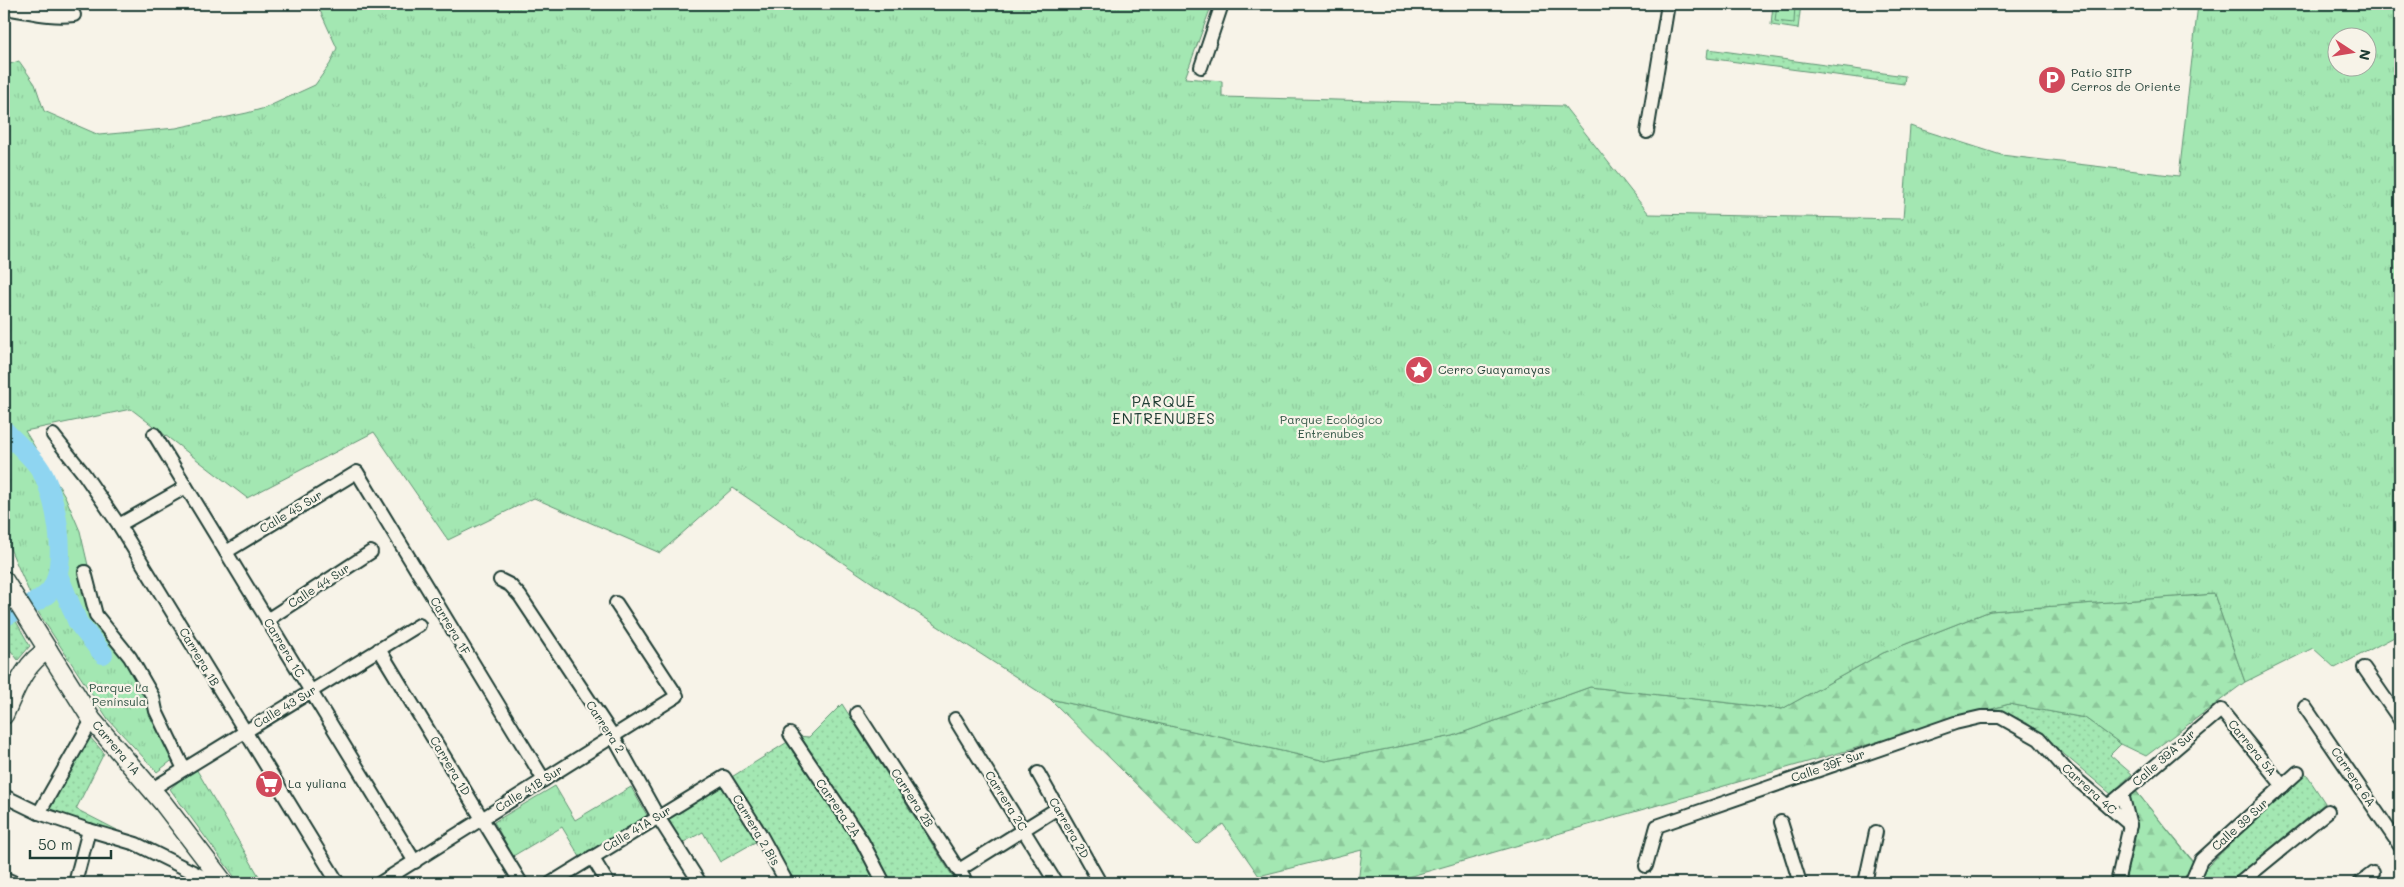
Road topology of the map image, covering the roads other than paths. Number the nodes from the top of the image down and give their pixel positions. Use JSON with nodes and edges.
{"nodes":[{"id":1,"x":8,"y":4,"type":"edge"},
{"id":2,"x":1222,"y":4,"type":"edge"},
{"id":3,"x":1668,"y":4,"type":"edge"},
{"id":4,"x":4,"y":8,"type":"edge"},
{"id":5,"x":74,"y":16,"type":"dead end"},
{"id":6,"x":1201,"y":67,"type":"dead end"},
{"id":7,"x":1647,"y":132,"type":"dead end"},
{"id":8,"x":154,"y":434,"type":"dead end"},
{"id":9,"x":53,"y":435,"type":"dead end"},
{"id":10,"x":356,"y":472,"type":"joint"},
{"id":11,"x":186,"y":487,"type":"junction"},
{"id":12,"x":119,"y":525,"type":"junction"},
{"id":13,"x":226,"y":552,"type":"junction"},
{"id":14,"x":371,"y":552,"type":"dead end"},
{"id":15,"x":86,"y":572,"type":"dead end"},
{"id":16,"x":500,"y":580,"type":"dead end"},
{"id":17,"x":4,"y":582,"type":"edge"},
{"id":18,"x":616,"y":602,"type":"dead end"},
{"id":19,"x":267,"y":620,"type":"junction"},
{"id":20,"x":419,"y":625,"type":"dead end"},
{"id":21,"x":379,"y":649,"type":"junction"},
{"id":22,"x":48,"y":650,"type":"junction"},
{"id":23,"x":2364,"y":668,"type":"dead end"},
{"id":24,"x":311,"y":691,"type":"junction"},
{"id":25,"x":2305,"y":708,"type":"dead end"},
{"id":26,"x":2220,"y":710,"type":"joint"},
{"id":27,"x":857,"y":712,"type":"dead end"},
{"id":28,"x":4,"y":715,"type":"edge"},
{"id":29,"x":2000,"y":717,"type":"joint"},
{"id":30,"x":955,"y":719,"type":"dead end"},
{"id":31,"x":92,"y":720,"type":"junction"},
{"id":32,"x":2400,"y":720,"type":"edge"},
{"id":33,"x":245,"y":731,"type":"junction"},
{"id":34,"x":790,"y":734,"type":"dead end"},
{"id":35,"x":613,"y":736,"type":"junction"},
{"id":36,"x":184,"y":769,"type":"junction"},
{"id":37,"x":2298,"y":772,"type":"dead end"},
{"id":38,"x":1038,"y":773,"type":"dead end"},
{"id":39,"x":724,"y":777,"type":"joint"},
{"id":40,"x":544,"y":780,"type":"junction"},
{"id":41,"x":2283,"y":786,"type":"junction"},
{"id":42,"x":152,"y":789,"type":"junction"},
{"id":43,"x":2122,"y":794,"type":"junction"},
{"id":44,"x":4,"y":796,"type":"edge"},
{"id":45,"x":2108,"y":806,"type":"junction"},
{"id":46,"x":1058,"y":808,"type":"junction"},
{"id":47,"x":2328,"y":811,"type":"dead end"},
{"id":48,"x":39,"y":813,"type":"junction"},
{"id":49,"x":658,"y":817,"type":"junction"},
{"id":50,"x":482,"y":819,"type":"junction"},
{"id":51,"x":1781,"y":822,"type":"dead end"},
{"id":52,"x":2130,"y":825,"type":"junction"},
{"id":53,"x":89,"y":830,"type":"junction"},
{"id":54,"x":1024,"y":831,"type":"junction"},
{"id":55,"x":1876,"y":832,"type":"dead end"},
{"id":56,"x":2400,"y":846,"type":"edge"},
{"id":57,"x":592,"y":857,"type":"junction"},
{"id":58,"x":415,"y":862,"type":"junction"},
{"id":59,"x":1646,"y":866,"type":"dead end"},
{"id":60,"x":960,"y":870,"type":"junction"},
{"id":61,"x":2373,"y":873,"type":"dead end"},
{"id":62,"x":4,"y":878,"type":"edge"},
{"id":63,"x":213,"y":882,"type":"edge"},
{"id":64,"x":15,"y":883,"type":"edge"},
{"id":65,"x":75,"y":883,"type":"edge"},
{"id":66,"x":338,"y":883,"type":"edge"},
{"id":67,"x":380,"y":883,"type":"edge"},
{"id":68,"x":521,"y":883,"type":"edge"},
{"id":69,"x":551,"y":883,"type":"edge"},
{"id":70,"x":608,"y":883,"type":"edge"},
{"id":71,"x":700,"y":883,"type":"edge"},
{"id":72,"x":787,"y":883,"type":"edge"},
{"id":73,"x":884,"y":883,"type":"edge"},
{"id":74,"x":967,"y":883,"type":"edge"},
{"id":75,"x":1056,"y":883,"type":"edge"},
{"id":76,"x":1100,"y":883,"type":"edge"},
{"id":77,"x":1800,"y":883,"type":"edge"},
{"id":78,"x":1865,"y":883,"type":"edge"},
{"id":79,"x":2117,"y":883,"type":"edge"},
{"id":80,"x":2191,"y":883,"type":"edge"},
{"id":81,"x":2240,"y":883,"type":"edge"},
{"id":82,"x":2360,"y":883,"type":"edge"}],
"edges":[{"from":1,"to":4,"type":"street"},
{"from":2,"to":6,"type":"street"},
{"from":3,"to":7,"type":"street"},
{"from":4,"to":5,"type":"street"},
{"from":8,"to":11,"type":"street","name":"Carrera 1C"},
{"from":9,"to":12,"type":"street","name":"Carrera 1B"},
{"from":10,"to":13,"type":"street","name":"Calle 45 Sur"},
{"from":10,"to":40,"type":"street","name":"Carrera 1F"},
{"from":11,"to":12,"type":"street"},
{"from":11,"to":13,"type":"street","name":"Carrera 1C"},
{"from":12,"to":33,"type":"street","name":"Carrera 1B"},
{"from":13,"to":19,"type":"street","name":"Carrera 1C"},
{"from":14,"to":19,"type":"street","name":"Calle 44 Sur"},
{"from":15,"to":36,"type":"street"},
{"from":16,"to":35,"type":"street","name":"Carrera 2"},
{"from":17,"to":22,"type":"main road","name":"Carrera 1A"},
{"from":18,"to":35,"type":"street","name":"Calle 41B Sur"},
{"from":19,"to":24,"type":"street","name":"Carrera 1C"},
{"from":20,"to":21,"type":"street","name":"Calle 43 Sur"},
{"from":21,"to":24,"type":"street","name":"Calle 43 Sur"},
{"from":21,"to":50,"type":"street","name":"Carrera 1D"},
{"from":22,"to":28,"type":"main road"},
{"from":22,"to":31,"type":"main road","name":"Carrera 1A"},
{"from":23,"to":32,"type":"street"},
{"from":24,"to":33,"type":"street","name":"Calle 43 Sur"},
{"from":24,"to":58,"type":"street","name":"Carrera 1C"},
{"from":25,"to":56,"type":"street","name":"Carrera 6A"},
{"from":26,"to":41,"type":"street","name":"Carrera 5A"},
{"from":26,"to":43,"type":"street","name":"Calle 39A Sur"},
{"from":27,"to":60,"type":"street","name":"Carrera 2B"},
{"from":29,"to":45,"type":"street","name":"Carrera 4C"},
{"from":29,"to":59,"type":"street","name":"Calle 39F Sur"},
{"from":30,"to":54,"type":"street","name":"Carrera 2C"},
{"from":31,"to":42,"type":"main road","name":"Carrera 1A"},
{"from":31,"to":48,"type":"street"},
{"from":33,"to":36,"type":"street","name":"Calle 43 Sur"},
{"from":33,"to":66,"type":"street","name":"Carrera 1B"},
{"from":34,"to":73,"type":"street","name":"Carrera 2A"},
{"from":35,"to":40,"type":"street","name":"Calle 41B Sur"},
{"from":35,"to":49,"type":"street","name":"Carrera 2"},
{"from":36,"to":42,"type":"street","name":"Calle 43 Sur"},
{"from":37,"to":41,"type":"street","name":"Calle 39 Sur"},
{"from":38,"to":46,"type":"street","name":"Carrera 2D"},
{"from":39,"to":49,"type":"street","name":"Calle 41A Sur"},
{"from":39,"to":72,"type":"street","name":"Carrera 2 Bis"},
{"from":40,"to":50,"type":"street","name":"Calle 41B Sur"},
{"from":41,"to":80,"type":"street","name":"Calle 39 Sur"},
{"from":42,"to":63,"type":"main road","name":"Carrera 1A"},
{"from":43,"to":45,"type":"street","name":"Calle 39A Sur"},
{"from":43,"to":52,"type":"street","name":"Carrera 4C"},
{"from":44,"to":48,"type":"street"},
{"from":45,"to":52,"type":"street","name":"Carrera 4C"},
{"from":46,"to":54,"type":"street"},
{"from":46,"to":76,"type":"street","name":"Carrera 2D"},
{"from":47,"to":81,"type":"street"},
{"from":48,"to":53,"type":"street"},
{"from":49,"to":57,"type":"street","name":"Calle 41A Sur"},
{"from":49,"to":71,"type":"street","name":"Carrera 2"},
{"from":50,"to":58,"type":"street","name":"Calle 41B Sur"},
{"from":50,"to":68,"type":"street","name":"Carrera 1D"},
{"from":51,"to":77,"type":"street"},
{"from":52,"to":79,"type":"street","name":"Carrera 4C"},
{"from":53,"to":63,"type":"street"},
{"from":53,"to":65,"type":"street"},
{"from":54,"to":60,"type":"street"},
{"from":54,"to":75,"type":"street","name":"Carrera 2C"},
{"from":55,"to":78,"type":"street"},
{"from":57,"to":69,"type":"street","name":"Calle 41A Sur"},
{"from":57,"to":70,"type":"street"},
{"from":58,"to":67,"type":"street","name":"Calle 41B Sur"},
{"from":60,"to":74,"type":"street","name":"Carrera 2B"},
{"from":61,"to":82,"type":"street"},
{"from":62,"to":64,"type":"street"}]}
